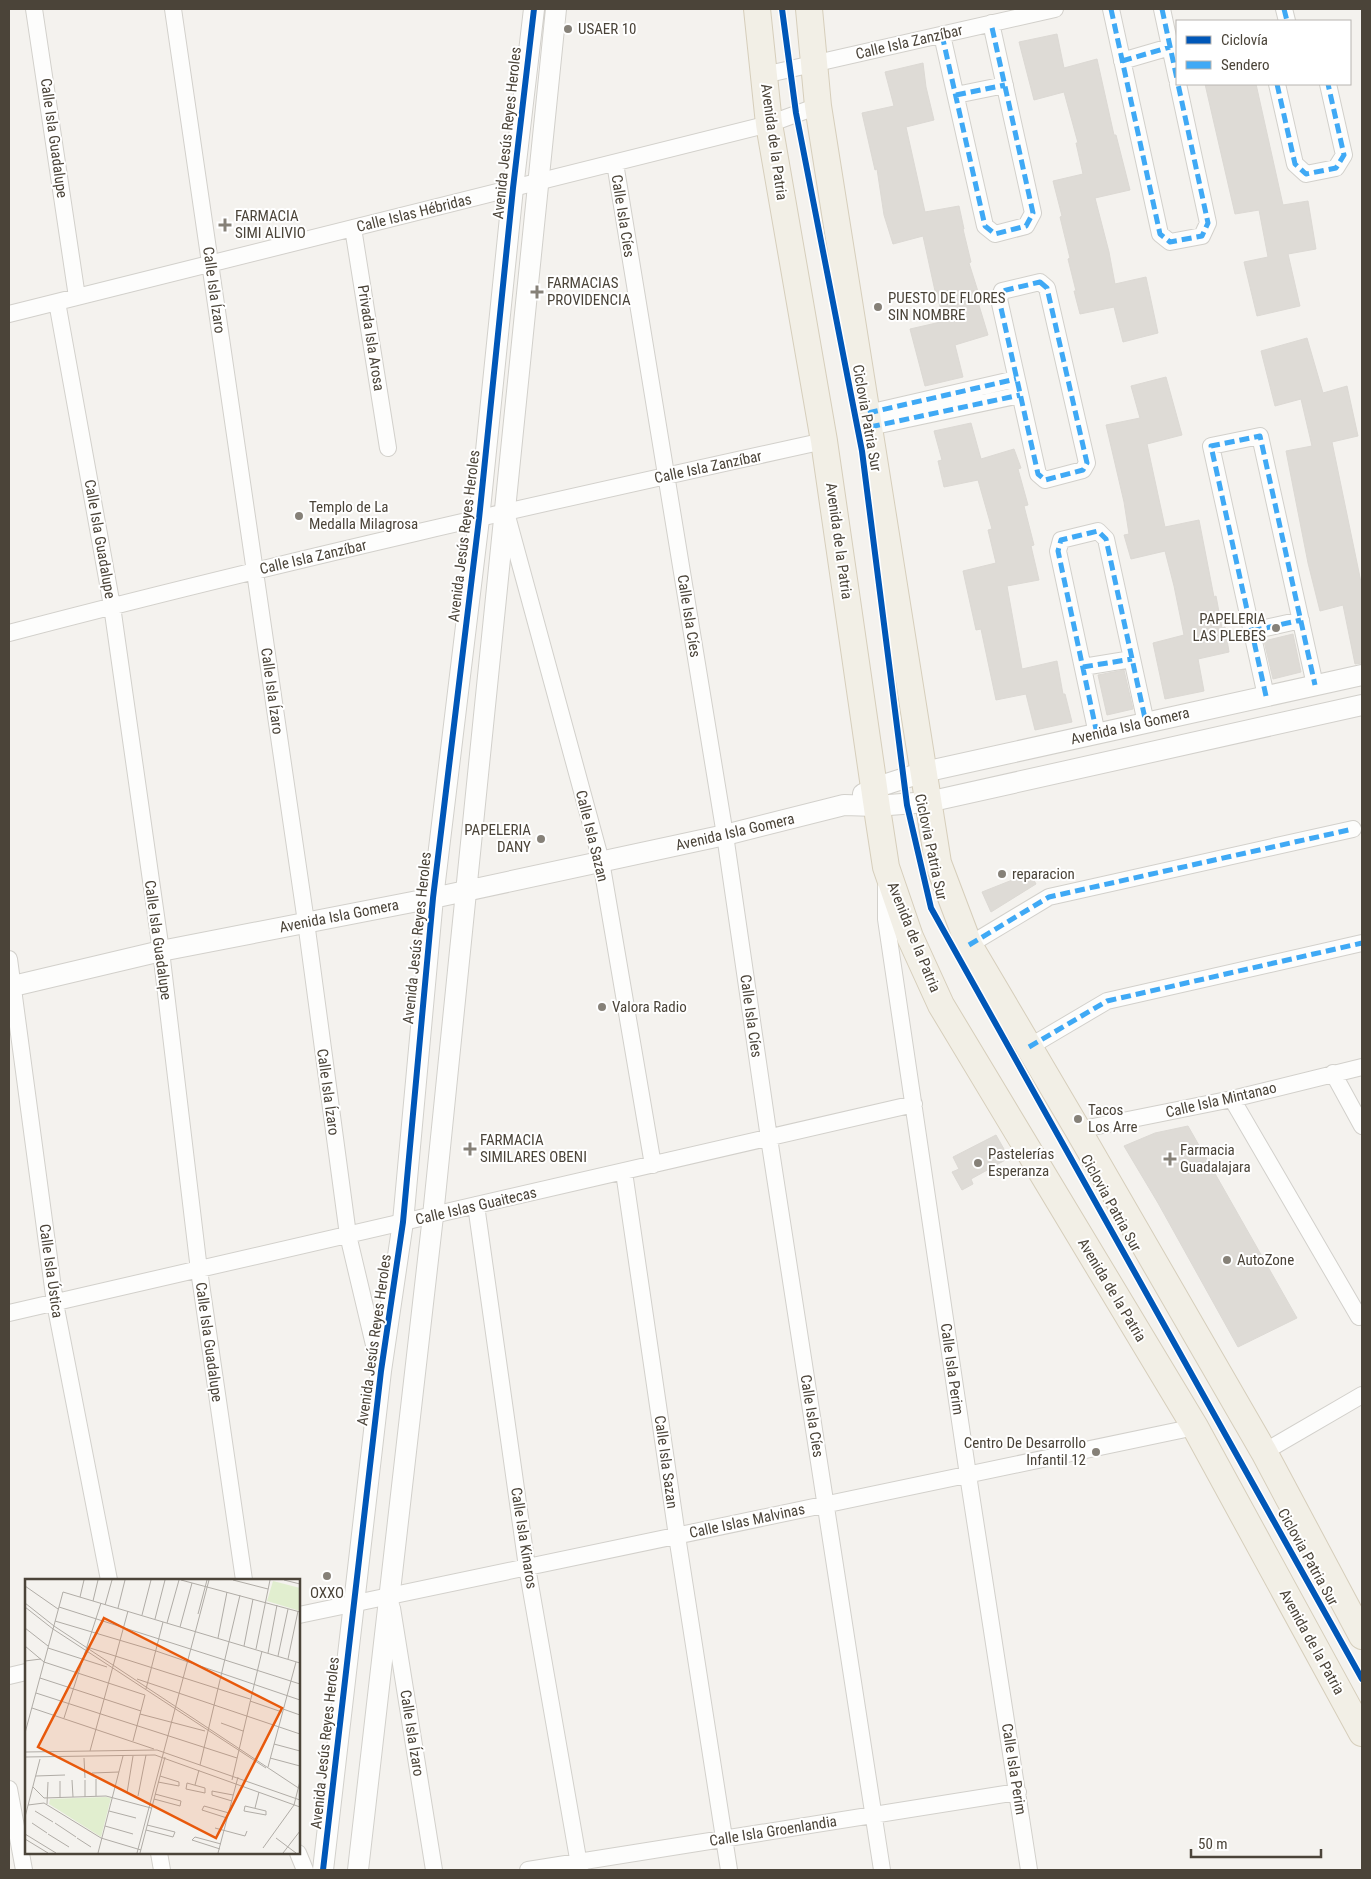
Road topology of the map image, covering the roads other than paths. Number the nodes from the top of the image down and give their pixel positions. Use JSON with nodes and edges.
{"nodes":[{"id":1,"x":34,"y":9,"type":"edge"},
{"id":2,"x":173,"y":9,"type":"edge"},
{"id":3,"x":534,"y":9,"type":"edge"},
{"id":4,"x":556,"y":9,"type":"edge"},
{"id":5,"x":757,"y":9,"type":"edge"},
{"id":6,"x":809,"y":9,"type":"edge"},
{"id":7,"x":1055,"y":9,"type":"edge"},
{"id":8,"x":1111,"y":9,"type":"edge"},
{"id":9,"x":1162,"y":9,"type":"edge"},
{"id":10,"x":991,"y":23,"type":"junction"},
{"id":11,"x":942,"y":34,"type":"junction"},
{"id":12,"x":1170,"y":47,"type":"junction"},
{"id":13,"x":1122,"y":60,"type":"junction"},
{"id":14,"x":814,"y":63,"type":"junction"},
{"id":15,"x":1176,"y":74,"type":"edge"},
{"id":16,"x":764,"y":75,"type":"junction"},
{"id":17,"x":1004,"y":84,"type":"junction"},
{"id":18,"x":1178,"y":85,"type":"edge"},
{"id":19,"x":1277,"y":85,"type":"edge"},
{"id":20,"x":1328,"y":85,"type":"edge"},
{"id":21,"x":956,"y":95,"type":"junction"},
{"id":22,"x":818,"y":106,"type":"junction"},
{"id":23,"x":769,"y":124,"type":"junction"},
{"id":24,"x":615,"y":163,"type":"junction"},
{"id":25,"x":539,"y":181,"type":"junction"},
{"id":26,"x":513,"y":188,"type":"junction"},
{"id":27,"x":353,"y":228,"type":"junction"},
{"id":28,"x":210,"y":264,"type":"junction"},
{"id":29,"x":77,"y":297,"type":"junction"},
{"id":30,"x":57,"y":302,"type":"junction"},
{"id":31,"x":9,"y":314,"type":"edge"},
{"id":32,"x":1018,"y":387,"type":"junction"},
{"id":33,"x":869,"y":420,"type":"junction"},
{"id":34,"x":824,"y":441,"type":"junction"},
{"id":35,"x":388,"y":448,"type":"dead end"},
{"id":36,"x":666,"y":476,"type":"junction"},
{"id":37,"x":506,"y":512,"type":"junction"},
{"id":38,"x":479,"y":518,"type":"junction"},
{"id":39,"x":255,"y":571,"type":"junction"},
{"id":40,"x":112,"y":606,"type":"junction"},
{"id":41,"x":1301,"y":620,"type":"junction"},
{"id":42,"x":1252,"y":631,"type":"junction"},
{"id":43,"x":9,"y":632,"type":"edge"},
{"id":44,"x":1132,"y":659,"type":"junction"},
{"id":45,"x":1083,"y":668,"type":"junction"},
{"id":46,"x":1362,"y":675,"type":"edge"},
{"id":47,"x":1315,"y":686,"type":"junction"},
{"id":48,"x":1266,"y":696,"type":"junction"},
{"id":49,"x":1362,"y":704,"type":"edge"},
{"id":50,"x":1146,"y":723,"type":"junction"},
{"id":51,"x":1097,"y":734,"type":"junction"},
{"id":52,"x":924,"y":772,"type":"junction"},
{"id":53,"x":875,"y":797,"type":"junction"},
{"id":54,"x":928,"y":802,"type":"junction"},
{"id":55,"x":1353,"y":829,"type":"dead end"},
{"id":56,"x":725,"y":835,"type":"junction"},
{"id":57,"x":601,"y":861,"type":"junction"},
{"id":58,"x":886,"y":867,"type":"junction"},
{"id":59,"x":466,"y":891,"type":"junction"},
{"id":60,"x":433,"y":898,"type":"junction"},
{"id":61,"x":306,"y":922,"type":"junction"},
{"id":62,"x":1362,"y":943,"type":"edge"},
{"id":63,"x":969,"y":945,"type":"junction"},
{"id":64,"x":161,"y":951,"type":"junction"},
{"id":65,"x":9,"y":959,"type":"edge"},
{"id":66,"x":11,"y":987,"type":"edge"},
{"id":67,"x":1029,"y":1047,"type":"junction"},
{"id":68,"x":1362,"y":1067,"type":"edge"},
{"id":69,"x":1332,"y":1074,"type":"junction"},
{"id":70,"x":1232,"y":1099,"type":"junction"},
{"id":71,"x":914,"y":1104,"type":"junction"},
{"id":72,"x":1362,"y":1126,"type":"edge"},
{"id":73,"x":1078,"y":1130,"type":"junction"},
{"id":74,"x":769,"y":1138,"type":"junction"},
{"id":75,"x":653,"y":1165,"type":"junction"},
{"id":76,"x":624,"y":1172,"type":"junction"},
{"id":77,"x":476,"y":1206,"type":"junction"},
{"id":78,"x":433,"y":1216,"type":"junction"},
{"id":79,"x":403,"y":1222,"type":"junction"},
{"id":80,"x":348,"y":1235,"type":"junction"},
{"id":81,"x":199,"y":1270,"type":"junction"},
{"id":82,"x":55,"y":1303,"type":"junction"},
{"id":83,"x":9,"y":1314,"type":"edge"},
{"id":84,"x":1359,"y":1317,"type":"dead end"},
{"id":85,"x":381,"y":1371,"type":"junction"},
{"id":86,"x":1362,"y":1395,"type":"edge"},
{"id":87,"x":1195,"y":1427,"type":"junction"},
{"id":88,"x":1264,"y":1452,"type":"junction"},
{"id":89,"x":968,"y":1475,"type":"junction"},
{"id":90,"x":826,"y":1505,"type":"junction"},
{"id":91,"x":677,"y":1536,"type":"junction"},
{"id":92,"x":528,"y":1567,"type":"junction"},
{"id":93,"x":109,"y":1579,"type":"edge"},
{"id":94,"x":244,"y":1579,"type":"edge"},
{"id":95,"x":390,"y":1595,"type":"junction"},
{"id":96,"x":353,"y":1604,"type":"junction"},
{"id":97,"x":300,"y":1615,"type":"edge"},
{"id":98,"x":1362,"y":1636,"type":"edge"},
{"id":99,"x":25,"y":1672,"type":"edge"},
{"id":100,"x":9,"y":1676,"type":"edge"},
{"id":101,"x":1362,"y":1733,"type":"edge"},
{"id":102,"x":9,"y":1789,"type":"edge"},
{"id":103,"x":1018,"y":1792,"type":"junction"},
{"id":104,"x":874,"y":1815,"type":"junction"},
{"id":105,"x":724,"y":1839,"type":"junction"},
{"id":106,"x":159,"y":1854,"type":"edge"},
{"id":107,"x":298,"y":1854,"type":"edge"},
{"id":108,"x":579,"y":1866,"type":"edge"},
{"id":109,"x":24,"y":1870,"type":"edge"},
{"id":110,"x":162,"y":1870,"type":"edge"},
{"id":111,"x":306,"y":1870,"type":"edge"},
{"id":112,"x":323,"y":1870,"type":"edge"},
{"id":113,"x":358,"y":1870,"type":"edge"},
{"id":114,"x":434,"y":1870,"type":"edge"},
{"id":115,"x":528,"y":1870,"type":"edge"},
{"id":116,"x":729,"y":1870,"type":"edge"},
{"id":117,"x":882,"y":1870,"type":"edge"},
{"id":118,"x":1029,"y":1870,"type":"edge"}],
"edges":[{"from":1,"to":29,"type":"street","name":"Calle Isla Guadalupe"},
{"from":2,"to":28,"type":"street","name":"Calle Isla Ízaro"},
{"from":3,"to":26,"type":"street","name":"Avenida Jesús Reyes Heroles"},
{"from":4,"to":25,"type":"street"},
{"from":5,"to":16,"type":"main road","name":"Avenida de la Patria"},
{"from":6,"to":14,"type":"main road"},
{"from":7,"to":10,"type":"street","name":"Calle Isla Zanzíbar"},
{"from":8,"to":13,"type":"street"},
{"from":9,"to":12,"type":"street"},
{"from":10,"to":11,"type":"street","name":"Calle Isla Zanzíbar"},
{"from":10,"to":17,"type":"street"},
{"from":11,"to":14,"type":"street","name":"Calle Isla Zanzíbar"},
{"from":11,"to":21,"type":"street"},
{"from":12,"to":13,"type":"street"},
{"from":12,"to":15,"type":"street"},
{"from":13,"to":18,"type":"street"},
{"from":14,"to":16,"type":"street","name":"Calle Isla Zanzíbar"},
{"from":14,"to":22,"type":"main road"},
{"from":16,"to":23,"type":"main road","name":"Avenida de la Patria"},
{"from":17,"to":21,"type":"street"},
{"from":17,"to":21,"type":"street"},
{"from":19,"to":20,"type":"street"},
{"from":22,"to":23,"type":"street","name":"Calle Islas Hébridas"},
{"from":22,"to":33,"type":"main road"},
{"from":23,"to":24,"type":"street","name":"Calle Islas Hébridas"},
{"from":23,"to":34,"type":"main road","name":"Avenida de la Patria"},
{"from":24,"to":25,"type":"street","name":"Calle Islas Hébridas"},
{"from":24,"to":36,"type":"street","name":"Calle Isla Cíes"},
{"from":25,"to":26,"type":"street","name":"Calle Islas Hébridas"},
{"from":25,"to":37,"type":"street"},
{"from":26,"to":27,"type":"street","name":"Calle Islas Hébridas"},
{"from":26,"to":38,"type":"street","name":"Avenida Jesús Reyes Heroles"},
{"from":27,"to":28,"type":"street","name":"Calle Islas Hébridas"},
{"from":27,"to":35,"type":"street","name":"Privada Isla Arosa"},
{"from":28,"to":29,"type":"street","name":"Calle Islas Hébridas"},
{"from":28,"to":39,"type":"street","name":"Calle Isla Ízaro"},
{"from":29,"to":30,"type":"street","name":"Calle Islas Hébridas"},
{"from":30,"to":31,"type":"street","name":"Calle Islas Hébridas"},
{"from":30,"to":40,"type":"street","name":"Calle Isla Guadalupe"},
{"from":32,"to":32,"type":"street"},
{"from":32,"to":33,"type":"street"},
{"from":33,"to":52,"type":"main road"},
{"from":34,"to":36,"type":"street","name":"Calle Isla Zanzíbar"},
{"from":34,"to":53,"type":"main road","name":"Avenida de la Patria"},
{"from":36,"to":37,"type":"street","name":"Calle Isla Zanzíbar"},
{"from":36,"to":56,"type":"street","name":"Calle Isla Cíes"},
{"from":37,"to":38,"type":"street","name":"Calle Isla Zanzíbar"},
{"from":37,"to":57,"type":"street","name":"Calle Isla Sazan"},
{"from":37,"to":59,"type":"street"},
{"from":38,"to":39,"type":"street","name":"Calle Isla Zanzíbar"},
{"from":38,"to":60,"type":"street","name":"Avenida Jesús Reyes Heroles"},
{"from":39,"to":40,"type":"street","name":"Calle Isla Zanzíbar"},
{"from":39,"to":61,"type":"street","name":"Calle Isla Ízaro"},
{"from":40,"to":43,"type":"street","name":"Calle Isla Zanzíbar"},
{"from":40,"to":64,"type":"street","name":"Calle Isla Guadalupe"},
{"from":41,"to":42,"type":"street"},
{"from":41,"to":42,"type":"street"},
{"from":41,"to":47,"type":"street"},
{"from":42,"to":48,"type":"street"},
{"from":44,"to":45,"type":"street"},
{"from":44,"to":45,"type":"street"},
{"from":44,"to":50,"type":"street"},
{"from":45,"to":51,"type":"street"},
{"from":46,"to":47,"type":"street","name":"Avenida Isla Gomera"},
{"from":47,"to":48,"type":"street","name":"Avenida Isla Gomera"},
{"from":48,"to":50,"type":"street","name":"Avenida Isla Gomera"},
{"from":49,"to":54,"type":"street","name":"Avenida Isla Gomera"},
{"from":50,"to":51,"type":"street","name":"Avenida Isla Gomera"},
{"from":51,"to":52,"type":"street","name":"Avenida Isla Gomera"},
{"from":52,"to":53,"type":"street","name":"Avenida Isla Gomera"},
{"from":52,"to":54,"type":"main road"},
{"from":53,"to":54,"type":"street","name":"Avenida Isla Gomera"},
{"from":53,"to":56,"type":"street","name":"Avenida Isla Gomera"},
{"from":53,"to":58,"type":"main road","name":"Avenida de la Patria"},
{"from":54,"to":63,"type":"main road"},
{"from":55,"to":63,"type":"street"},
{"from":56,"to":57,"type":"street","name":"Avenida Isla Gomera"},
{"from":56,"to":74,"type":"street","name":"Calle Isla Cíes"},
{"from":57,"to":59,"type":"street","name":"Avenida Isla Gomera"},
{"from":57,"to":75,"type":"street","name":"Calle Isla Sazan"},
{"from":58,"to":71,"type":"street","name":"Calle Isla Perim"},
{"from":58,"to":87,"type":"main road","name":"Avenida de la Patria"},
{"from":59,"to":60,"type":"street","name":"Avenida Isla Gomera"},
{"from":59,"to":78,"type":"street"},
{"from":60,"to":61,"type":"street","name":"Avenida Isla Gomera"},
{"from":60,"to":79,"type":"street","name":"Avenida Jesús Reyes Heroles"},
{"from":61,"to":64,"type":"street","name":"Avenida Isla Gomera"},
{"from":61,"to":80,"type":"street","name":"Calle Isla Ízaro"},
{"from":62,"to":67,"type":"street"},
{"from":63,"to":67,"type":"main road"},
{"from":64,"to":66,"type":"street","name":"Avenida Isla Gomera"},
{"from":64,"to":81,"type":"street","name":"Calle Isla Guadalupe"},
{"from":65,"to":66,"type":"street","name":"Calle Isla Ústica"},
{"from":66,"to":82,"type":"street","name":"Calle Isla Ústica"},
{"from":67,"to":73,"type":"main road"},
{"from":68,"to":69,"type":"street","name":"Calle Isla Mintanao"},
{"from":69,"to":70,"type":"street","name":"Calle Isla Mintanao"},
{"from":69,"to":72,"type":"street"},
{"from":70,"to":73,"type":"street","name":"Calle Isla Mintanao"},
{"from":70,"to":84,"type":"street"},
{"from":71,"to":74,"type":"street","name":"Calle Islas Guaitecas"},
{"from":71,"to":89,"type":"street","name":"Calle Isla Perim"},
{"from":73,"to":88,"type":"main road"},
{"from":74,"to":75,"type":"street","name":"Calle Islas Guaitecas"},
{"from":74,"to":90,"type":"street","name":"Calle Isla Cíes"},
{"from":75,"to":76,"type":"street","name":"Calle Islas Guaitecas"},
{"from":76,"to":77,"type":"street","name":"Calle Islas Guaitecas"},
{"from":76,"to":91,"type":"street","name":"Calle Isla Sazan"},
{"from":77,"to":78,"type":"street","name":"Calle Islas Guaitecas"},
{"from":77,"to":92,"type":"street","name":"Calle Isla Kinaros"},
{"from":78,"to":79,"type":"street","name":"Calle Islas Guaitecas"},
{"from":78,"to":95,"type":"street"},
{"from":79,"to":80,"type":"street","name":"Calle Islas Guaitecas"},
{"from":79,"to":85,"type":"street","name":"Avenida Jesús Reyes Heroles"},
{"from":80,"to":81,"type":"street","name":"Calle Islas Guaitecas"},
{"from":80,"to":85,"type":"street","name":"Calle Isla Ízaro"},
{"from":81,"to":82,"type":"street","name":"Calle Islas Guaitecas"},
{"from":81,"to":94,"type":"street","name":"Calle Isla Guadalupe"},
{"from":82,"to":83,"type":"street","name":"Calle Islas Guaitecas"},
{"from":82,"to":93,"type":"street","name":"Calle Isla Ústica"},
{"from":85,"to":96,"type":"street","name":"Avenida Jesús Reyes Heroles"},
{"from":86,"to":88,"type":"street"},
{"from":87,"to":89,"type":"street","name":"Calle Islas Malvinas"},
{"from":87,"to":101,"type":"main road","name":"Avenida de la Patria"},
{"from":88,"to":98,"type":"main road"},
{"from":89,"to":90,"type":"street","name":"Calle Islas Malvinas"},
{"from":89,"to":103,"type":"street","name":"Calle Isla Perim"},
{"from":90,"to":91,"type":"street","name":"Calle Islas Malvinas"},
{"from":90,"to":104,"type":"street","name":"Calle Isla Cíes"},
{"from":91,"to":92,"type":"street","name":"Calle Islas Malvinas"},
{"from":91,"to":105,"type":"street","name":"Calle Isla Sazan"},
{"from":92,"to":95,"type":"street","name":"Calle Islas Malvinas"},
{"from":92,"to":108,"type":"street","name":"Calle Isla Kinaros"},
{"from":95,"to":96,"type":"street","name":"Calle Islas Malvinas"},
{"from":95,"to":113,"type":"street"},
{"from":95,"to":114,"type":"street","name":"Calle Isla Ízaro"},
{"from":96,"to":97,"type":"street","name":"Calle Islas Malvinas"},
{"from":96,"to":112,"type":"street","name":"Avenida Jesús Reyes Heroles"},
{"from":99,"to":100,"type":"street"},
{"from":102,"to":109,"type":"street"},
{"from":103,"to":104,"type":"street","name":"Calle Isla Groenlandia"},
{"from":103,"to":118,"type":"street","name":"Calle Isla Perim"},
{"from":104,"to":105,"type":"street","name":"Calle Isla Groenlandia"},
{"from":104,"to":117,"type":"street","name":"Calle Isla Cíes"},
{"from":105,"to":108,"type":"street","name":"Calle Isla Groenlandia"},
{"from":105,"to":116,"type":"street","name":"Calle Isla Sazan"},
{"from":106,"to":110,"type":"street"},
{"from":107,"to":111,"type":"street"},
{"from":108,"to":115,"type":"street","name":"Calle Isla Groenlandia"}]}
